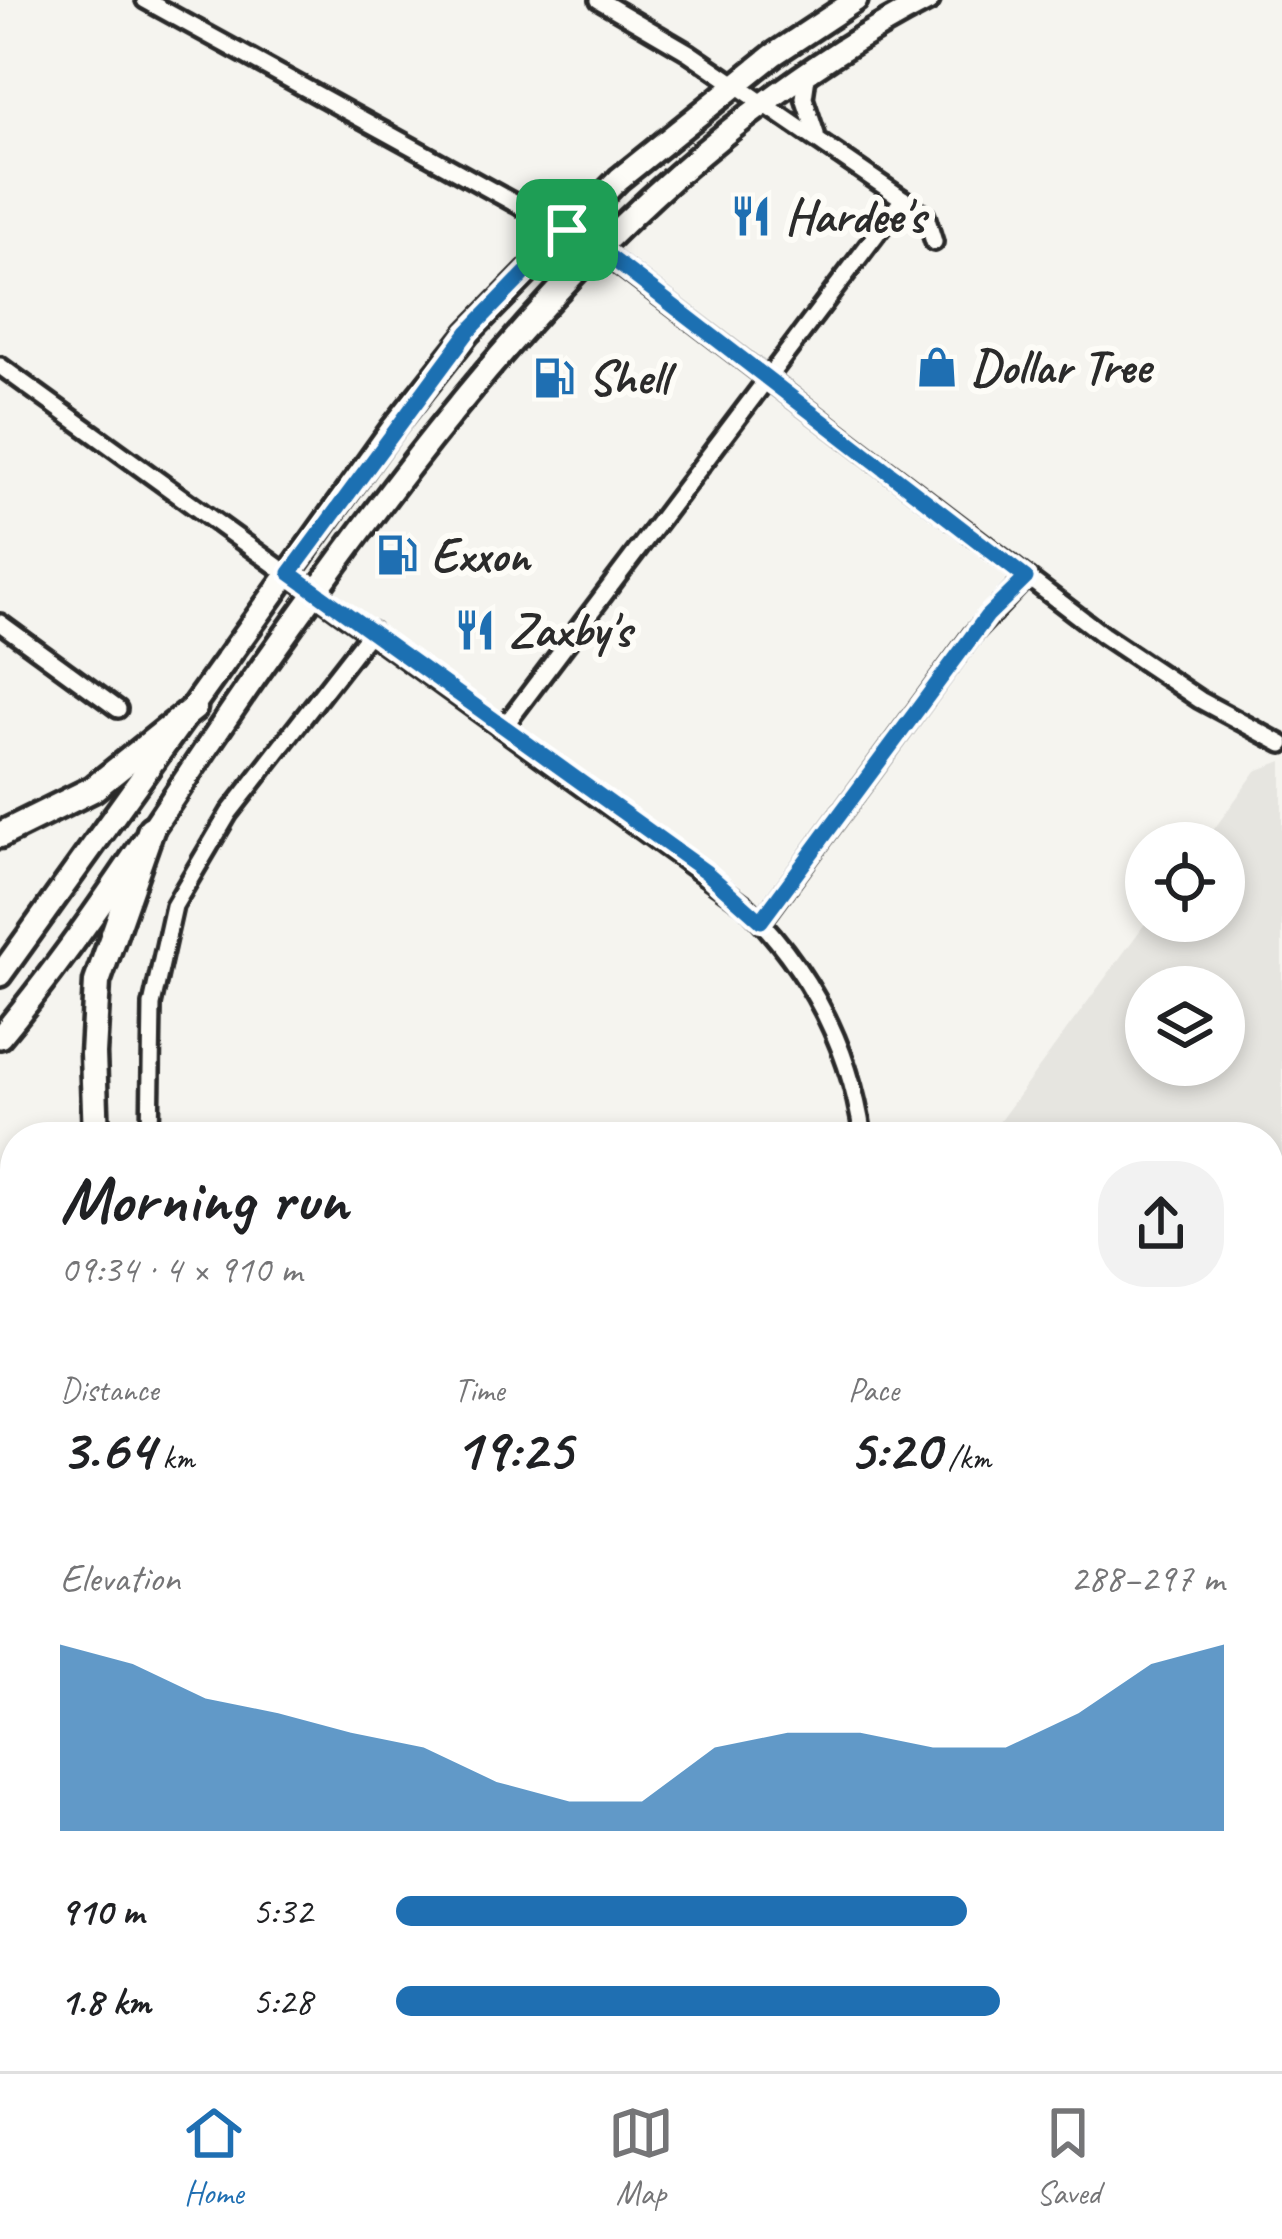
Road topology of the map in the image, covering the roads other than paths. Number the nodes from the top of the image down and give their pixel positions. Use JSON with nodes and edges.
{"nodes":[{"id":1,"x":145,"y":0,"type":"edge"},
{"id":2,"x":599,"y":0,"type":"edge"},
{"id":3,"x":856,"y":0,"type":"edge"},
{"id":4,"x":928,"y":0,"type":"edge"},
{"id":5,"x":807,"y":77,"type":"junction"},
{"id":6,"x":736,"y":83,"type":"junction"},
{"id":7,"x":767,"y":104,"type":"junction"},
{"id":8,"x":817,"y":137,"type":"junction"},
{"id":9,"x":903,"y":199,"type":"junction"},
{"id":10,"x":567,"y":230,"type":"junction"},
{"id":11,"x":934,"y":242,"type":"dead end"},
{"id":12,"x":598,"y":249,"type":"junction"},
{"id":13,"x":0,"y":366,"type":"edge"},
{"id":14,"x":764,"y":378,"type":"junction"},
{"id":15,"x":290,"y":573,"type":"junction"},
{"id":16,"x":1026,"y":578,"type":"junction"},
{"id":17,"x":316,"y":592,"type":"junction"},
{"id":18,"x":0,"y":623,"type":"edge"},
{"id":19,"x":370,"y":631,"type":"junction"},
{"id":20,"x":194,"y":708,"type":"junction"},
{"id":21,"x":118,"y":709,"type":"dead end"},
{"id":22,"x":503,"y":728,"type":"junction"},
{"id":23,"x":1282,"y":745,"type":"edge"},
{"id":24,"x":151,"y":829,"type":"junction"},
{"id":25,"x":0,"y":835,"type":"edge"},
{"id":26,"x":761,"y":921,"type":"junction"},
{"id":27,"x":0,"y":975,"type":"edge"},
{"id":28,"x":0,"y":1036,"type":"edge"},
{"id":29,"x":95,"y":1122,"type":"edge"},
{"id":30,"x":151,"y":1122,"type":"edge"},
{"id":31,"x":860,"y":1122,"type":"edge"}],
"edges":[{"from":1,"to":10,"type":"street"},
{"from":2,"to":6,"type":"street"},
{"from":3,"to":6,"type":"main road"},
{"from":4,"to":5,"type":"main road"},
{"from":5,"to":7,"type":"main road"},
{"from":5,"to":8,"type":"street"},
{"from":6,"to":7,"type":"street"},
{"from":6,"to":10,"type":"main road"},
{"from":7,"to":8,"type":"street"},
{"from":7,"to":12,"type":"main road"},
{"from":8,"to":9,"type":"street"},
{"from":9,"to":11,"type":"street"},
{"from":9,"to":14,"type":"street"},
{"from":10,"to":12,"type":"street"},
{"from":10,"to":15,"type":"main road"},
{"from":12,"to":14,"type":"street"},
{"from":12,"to":17,"type":"main road"},
{"from":13,"to":15,"type":"street"},
{"from":14,"to":16,"type":"street"},
{"from":14,"to":22,"type":"street"},
{"from":15,"to":17,"type":"street"},
{"from":15,"to":20,"type":"main road"},
{"from":16,"to":23,"type":"street"},
{"from":16,"to":26,"type":"street"},
{"from":17,"to":19,"type":"street"},
{"from":17,"to":24,"type":"main road"},
{"from":18,"to":21,"type":"street"},
{"from":19,"to":22,"type":"street"},
{"from":19,"to":30,"type":"street"},
{"from":20,"to":25,"type":"highway"},
{"from":20,"to":27,"type":"main road"},
{"from":22,"to":26,"type":"street"},
{"from":24,"to":28,"type":"main road"},
{"from":24,"to":29,"type":"highway"},
{"from":26,"to":31,"type":"street"}]}
